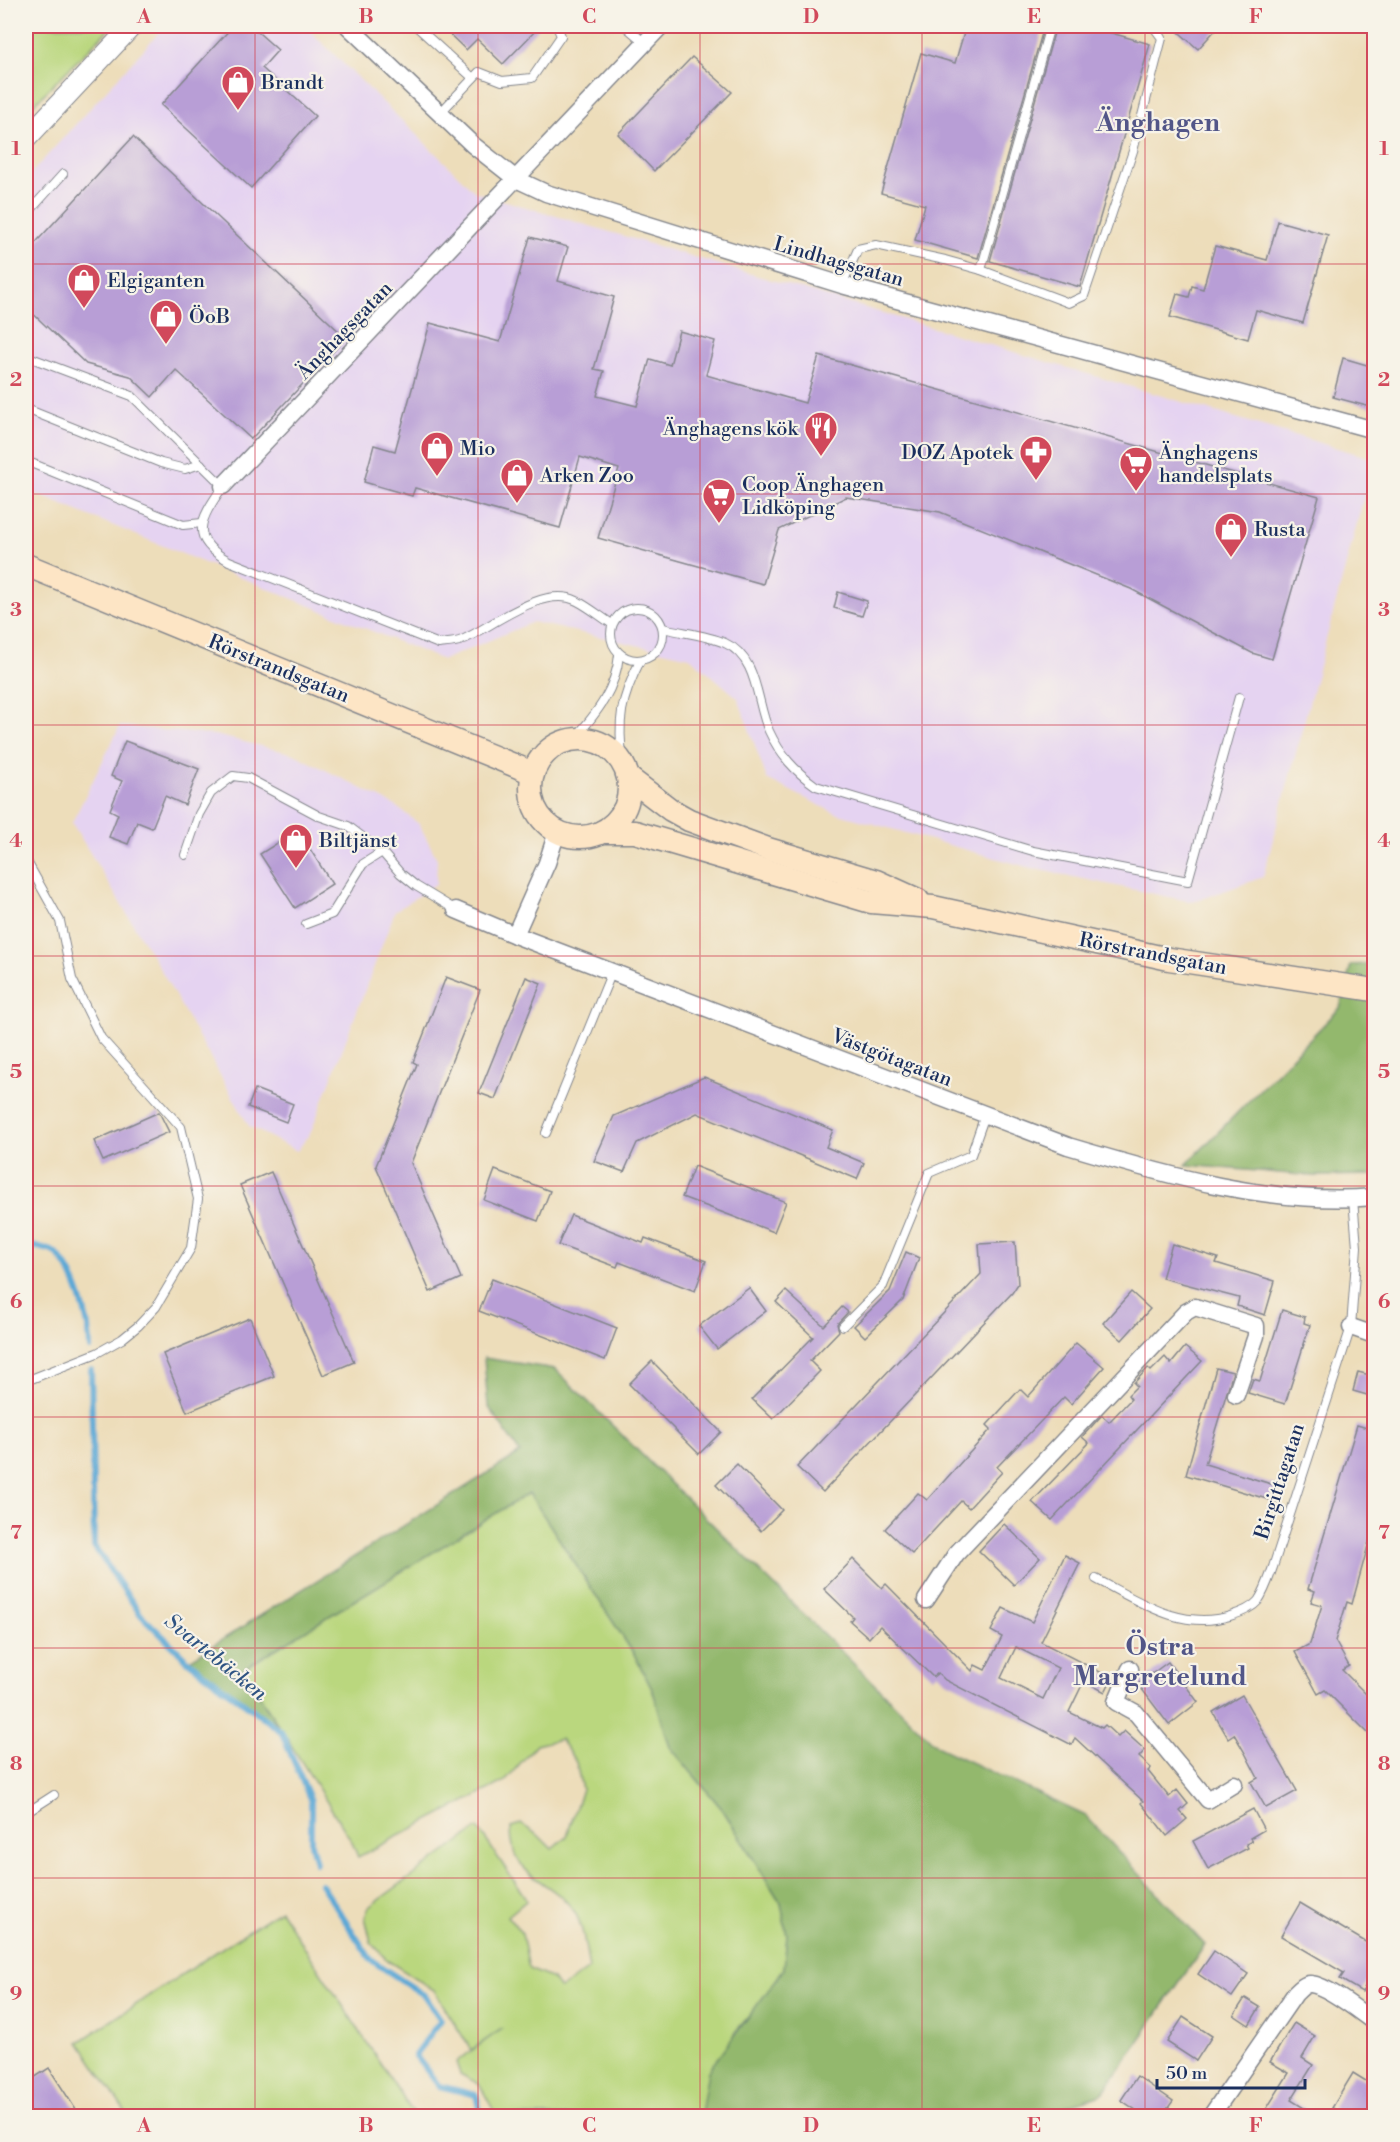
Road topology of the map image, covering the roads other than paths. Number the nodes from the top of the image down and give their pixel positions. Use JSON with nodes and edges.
{"nodes":[{"id":1,"x":132,"y":26,"type":"edge"},
{"id":2,"x":348,"y":26,"type":"edge"},
{"id":3,"x":416,"y":26,"type":"edge"},
{"id":4,"x":557,"y":26,"type":"edge"},
{"id":5,"x":626,"y":26,"type":"edge"},
{"id":6,"x":661,"y":26,"type":"edge"},
{"id":7,"x":1050,"y":26,"type":"edge"},
{"id":8,"x":1153,"y":26,"type":"edge"},
{"id":9,"x":645,"y":44,"type":"junction"},
{"id":10,"x":473,"y":78,"type":"junction"},
{"id":11,"x":441,"y":112,"type":"junction"},
{"id":12,"x":26,"y":139,"type":"edge"},
{"id":13,"x":63,"y":174,"type":"dead end"},
{"id":14,"x":516,"y":179,"type":"junction"},
{"id":15,"x":26,"y":215,"type":"edge"},
{"id":16,"x":981,"y":270,"type":"junction"},
{"id":17,"x":842,"y":285,"type":"junction"},
{"id":18,"x":26,"y":356,"type":"edge"},
{"id":19,"x":29,"y":410,"type":"dead end"},
{"id":20,"x":1374,"y":430,"type":"edge"},
{"id":21,"x":26,"y":461,"type":"edge"},
{"id":22,"x":201,"y":464,"type":"junction"},
{"id":23,"x":223,"y":486,"type":"junction"},
{"id":24,"x":202,"y":523,"type":"junction"},
{"id":25,"x":26,"y":565,"type":"edge"},
{"id":26,"x":612,"y":624,"type":"junction"},
{"id":27,"x":663,"y":628,"type":"junction"},
{"id":28,"x":619,"y":655,"type":"junction"},
{"id":29,"x":640,"y":661,"type":"junction"},
{"id":30,"x":1239,"y":697,"type":"dead end"},
{"id":31,"x":574,"y":739,"type":"junction"},
{"id":32,"x":626,"y":770,"type":"junction"},
{"id":33,"x":532,"y":773,"type":"junction"},
{"id":34,"x":557,"y":832,"type":"junction"},
{"id":35,"x":602,"y":832,"type":"junction"},
{"id":36,"x":382,"y":852,"type":"junction"},
{"id":37,"x":185,"y":855,"type":"dead end"},
{"id":38,"x":26,"y":860,"type":"edge"},
{"id":39,"x":933,"y":907,"type":"junction"},
{"id":40,"x":456,"y":910,"type":"joint"},
{"id":41,"x":306,"y":924,"type":"dead end"},
{"id":42,"x":515,"y":935,"type":"junction"},
{"id":43,"x":611,"y":974,"type":"junction"},
{"id":44,"x":1374,"y":990,"type":"edge"},
{"id":45,"x":985,"y":1115,"type":"junction"},
{"id":46,"x":546,"y":1132,"type":"dead end"},
{"id":47,"x":1374,"y":1197,"type":"edge"},
{"id":48,"x":1353,"y":1199,"type":"junction"},
{"id":49,"x":843,"y":1326,"type":"dead end"},
{"id":50,"x":1351,"y":1327,"type":"junction"},
{"id":51,"x":1374,"y":1335,"type":"edge"},
{"id":52,"x":26,"y":1381,"type":"edge"},
{"id":53,"x":1236,"y":1395,"type":"dead end"},
{"id":54,"x":1095,"y":1579,"type":"dead end"},
{"id":55,"x":926,"y":1600,"type":"dead end"},
{"id":56,"x":1130,"y":1669,"type":"dead end"},
{"id":57,"x":1234,"y":1785,"type":"dead end"},
{"id":58,"x":54,"y":1795,"type":"dead end"},
{"id":59,"x":26,"y":1813,"type":"edge"},
{"id":60,"x":1374,"y":2022,"type":"edge"},
{"id":61,"x":1211,"y":2116,"type":"edge"}],
"edges":[{"from":1,"to":12,"type":"street"},
{"from":2,"to":11,"type":"street","name":"Lindhagsgatan"},
{"from":3,"to":10,"type":"lane"},
{"from":4,"to":10,"type":"lane"},
{"from":5,"to":9,"type":"lane"},
{"from":6,"to":9,"type":"street","name":"Änghagsgatan"},
{"from":7,"to":16,"type":"lane"},
{"from":8,"to":16,"type":"lane"},
{"from":9,"to":14,"type":"street","name":"Änghagsgatan"},
{"from":10,"to":11,"type":"lane"},
{"from":11,"to":14,"type":"street","name":"Lindhagsgatan"},
{"from":13,"to":15,"type":"lane"},
{"from":14,"to":17,"type":"street","name":"Lindhagsgatan"},
{"from":14,"to":23,"type":"street","name":"Änghagsgatan"},
{"from":16,"to":17,"type":"lane"},
{"from":17,"to":20,"type":"street","name":"Lindhagsgatan"},
{"from":18,"to":22,"type":"lane"},
{"from":19,"to":22,"type":"lane"},
{"from":21,"to":24,"type":"lane"},
{"from":22,"to":23,"type":"lane"},
{"from":23,"to":24,"type":"lane"},
{"from":24,"to":26,"type":"lane"},
{"from":25,"to":33,"type":"main road","name":"Rörstrandsgatan"},
{"from":26,"to":27,"type":"lane"},
{"from":26,"to":28,"type":"lane"},
{"from":27,"to":29,"type":"lane"},
{"from":27,"to":30,"type":"lane"},
{"from":28,"to":29,"type":"lane"},
{"from":28,"to":31,"type":"lane"},
{"from":29,"to":32,"type":"lane"},
{"from":31,"to":32,"type":"main road","name":"Rörstrandsgatan"},
{"from":31,"to":33,"type":"main road"},
{"from":32,"to":35,"type":"main road"},
{"from":32,"to":39,"type":"main road","name":"Rörstrandsgatan"},
{"from":33,"to":34,"type":"main road"},
{"from":34,"to":35,"type":"main road","name":"Rörstrandsgatan"},
{"from":34,"to":42,"type":"street"},
{"from":35,"to":39,"type":"main road","name":"Rörstrandsgatan"},
{"from":36,"to":37,"type":"lane"},
{"from":36,"to":40,"type":"lane"},
{"from":36,"to":41,"type":"lane"},
{"from":38,"to":52,"type":"lane"},
{"from":39,"to":44,"type":"main road","name":"Rörstrandsgatan"},
{"from":40,"to":42,"type":"street","name":"Västgötagatan"},
{"from":42,"to":43,"type":"street","name":"Västgötagatan"},
{"from":43,"to":45,"type":"street","name":"Västgötagatan"},
{"from":43,"to":46,"type":"lane"},
{"from":45,"to":48,"type":"street","name":"Västgötagatan"},
{"from":45,"to":49,"type":"lane"},
{"from":47,"to":48,"type":"street","name":"Västgötagatan"},
{"from":48,"to":50,"type":"lane","name":"Birgittagatan"},
{"from":50,"to":51,"type":"street"},
{"from":50,"to":54,"type":"lane","name":"Birgittagatan"},
{"from":53,"to":55,"type":"street"},
{"from":56,"to":57,"type":"street"},
{"from":58,"to":59,"type":"lane"},
{"from":60,"to":61,"type":"street"}]}
